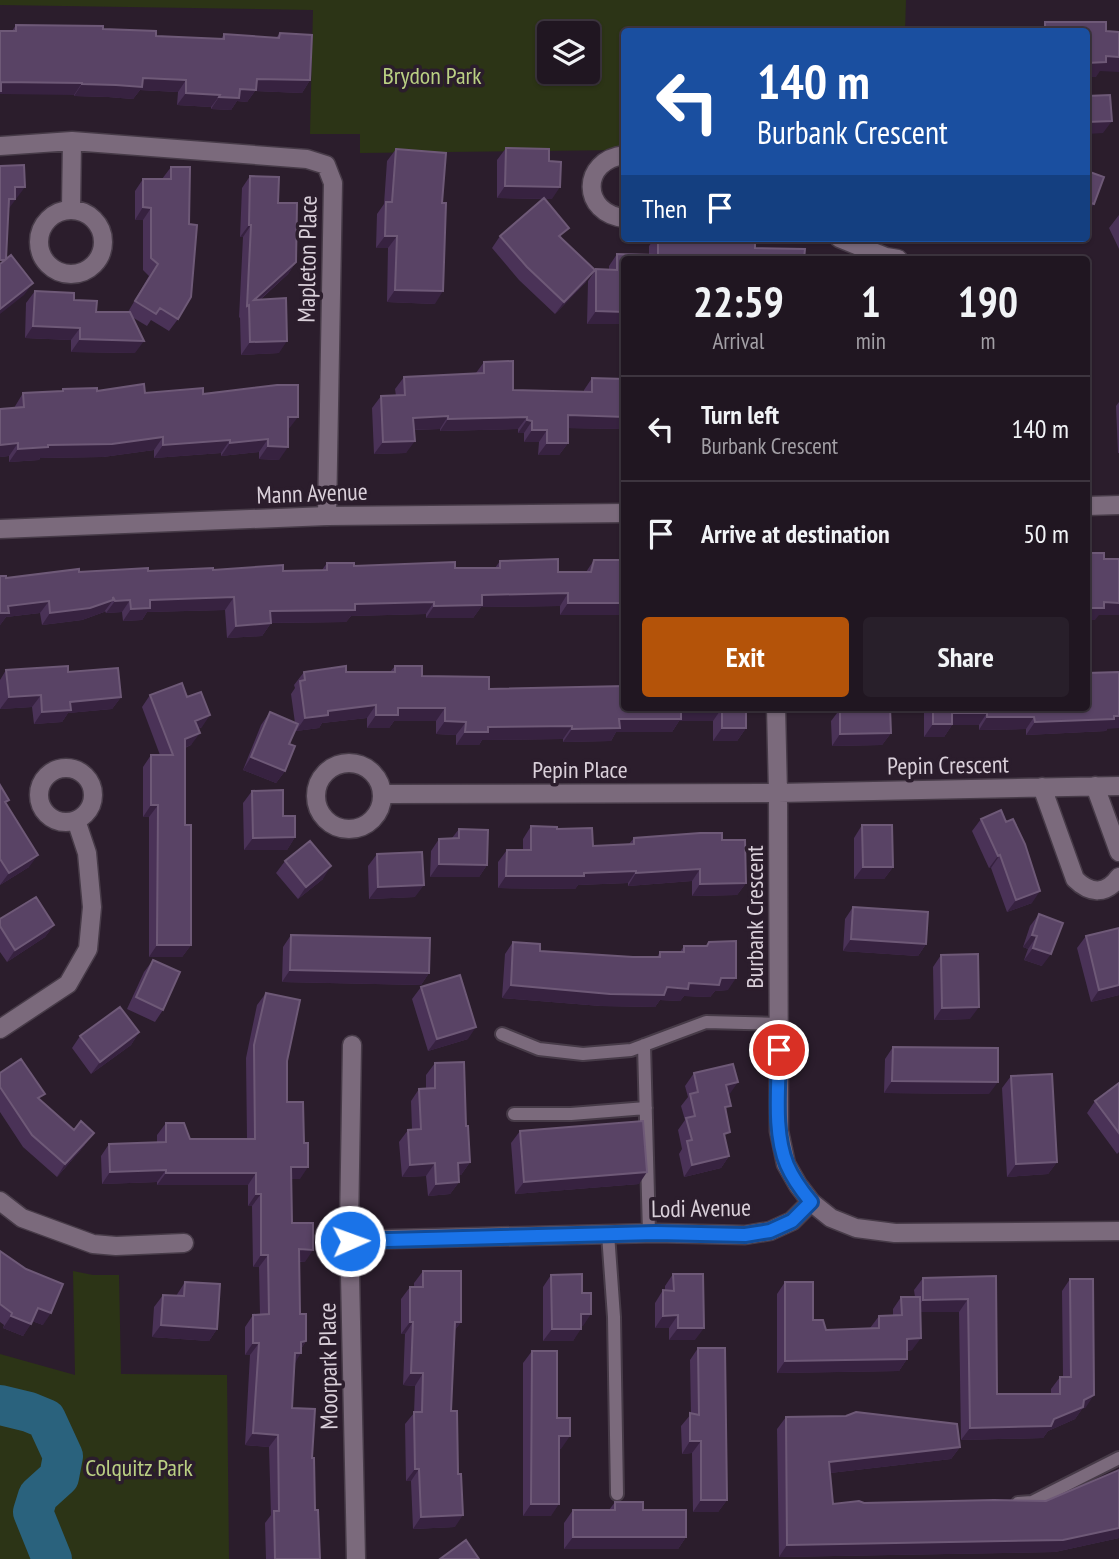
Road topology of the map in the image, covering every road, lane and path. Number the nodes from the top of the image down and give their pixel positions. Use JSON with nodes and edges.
{"nodes":[{"id":1,"x":72,"y":141,"type":"junction"},
{"id":2,"x":0,"y":146,"type":"edge"},
{"id":3,"x":621,"y":155,"type":"edge"},
{"id":4,"x":71,"y":209,"type":"dead end"},
{"id":5,"x":621,"y":218,"type":"edge"},
{"id":6,"x":849,"y":242,"type":"edge"},
{"id":7,"x":884,"y":256,"type":"edge"},
{"id":8,"x":1119,"y":505,"type":"edge"},
{"id":9,"x":1090,"y":506,"type":"edge"},
{"id":10,"x":621,"y":513,"type":"edge"},
{"id":11,"x":327,"y":516,"type":"junction"},
{"id":12,"x":0,"y":528,"type":"edge"},
{"id":13,"x":776,"y":711,"type":"edge"},
{"id":14,"x":1095,"y":786,"type":"junction"},
{"id":15,"x":1119,"y":786,"type":"edge"},
{"id":16,"x":1042,"y":787,"type":"junction"},
{"id":17,"x":778,"y":793,"type":"junction"},
{"id":18,"x":383,"y":794,"type":"dead end"},
{"id":19,"x":76,"y":820,"type":"dead end"},
{"id":20,"x":1119,"y":852,"type":"edge"},
{"id":21,"x":1119,"y":877,"type":"edge"},
{"id":22,"x":779,"y":1024,"type":"junction"},
{"id":23,"x":0,"y":1029,"type":"edge"},
{"id":24,"x":502,"y":1034,"type":"dead end"},
{"id":25,"x":352,"y":1045,"type":"dead end"},
{"id":26,"x":644,"y":1045,"type":"junction"},
{"id":27,"x":646,"y":1108,"type":"junction"},
{"id":28,"x":514,"y":1114,"type":"dead end"},
{"id":29,"x":0,"y":1201,"type":"edge"},
{"id":30,"x":811,"y":1202,"type":"junction"},
{"id":31,"x":1119,"y":1231,"type":"edge"},
{"id":32,"x":649,"y":1233,"type":"junction"},
{"id":33,"x":608,"y":1234,"type":"junction"},
{"id":34,"x":350,"y":1241,"type":"junction"},
{"id":35,"x":184,"y":1243,"type":"dead end"},
{"id":36,"x":1119,"y":1458,"type":"edge"},
{"id":37,"x":617,"y":1494,"type":"dead end"},
{"id":38,"x":1005,"y":1503,"type":"edge"},
{"id":39,"x":356,"y":1559,"type":"edge"}],
"edges":[{"from":1,"to":2,"type":"street","name":"Mapleton Place"},
{"from":1,"to":4,"type":"street"},
{"from":1,"to":11,"type":"street","name":"Mapleton Place"},
{"from":3,"to":5,"type":"street"},
{"from":6,"to":7,"type":"street"},
{"from":8,"to":9,"type":"street"},
{"from":10,"to":11,"type":"street","name":"Mann Avenue"},
{"from":11,"to":12,"type":"street","name":"Mann Avenue"},
{"from":13,"to":17,"type":"street","name":"Burbank Crescent"},
{"from":14,"to":15,"type":"street","name":"Pepin Crescent"},
{"from":14,"to":16,"type":"street","name":"Pepin Crescent"},
{"from":14,"to":20,"type":"street"},
{"from":16,"to":17,"type":"street","name":"Pepin Crescent"},
{"from":16,"to":21,"type":"street"},
{"from":17,"to":18,"type":"street","name":"Pepin Place"},
{"from":17,"to":22,"type":"street","name":"Burbank Crescent"},
{"from":19,"to":23,"type":"street"},
{"from":22,"to":26,"type":"lane"},
{"from":22,"to":30,"type":"street","name":"Burbank Crescent"},
{"from":24,"to":26,"type":"lane"},
{"from":25,"to":34,"type":"street","name":"Moorpark Place"},
{"from":26,"to":27,"type":"lane"},
{"from":27,"to":28,"type":"lane"},
{"from":27,"to":32,"type":"lane"},
{"from":29,"to":35,"type":"street"},
{"from":30,"to":31,"type":"street"},
{"from":30,"to":32,"type":"street","name":"Lodi Avenue"},
{"from":32,"to":33,"type":"street","name":"Lodi Avenue"},
{"from":33,"to":34,"type":"street","name":"Lodi Avenue"},
{"from":33,"to":37,"type":"lane"},
{"from":34,"to":39,"type":"street","name":"Moorpark Place"},
{"from":36,"to":38,"type":"lane"}]}
